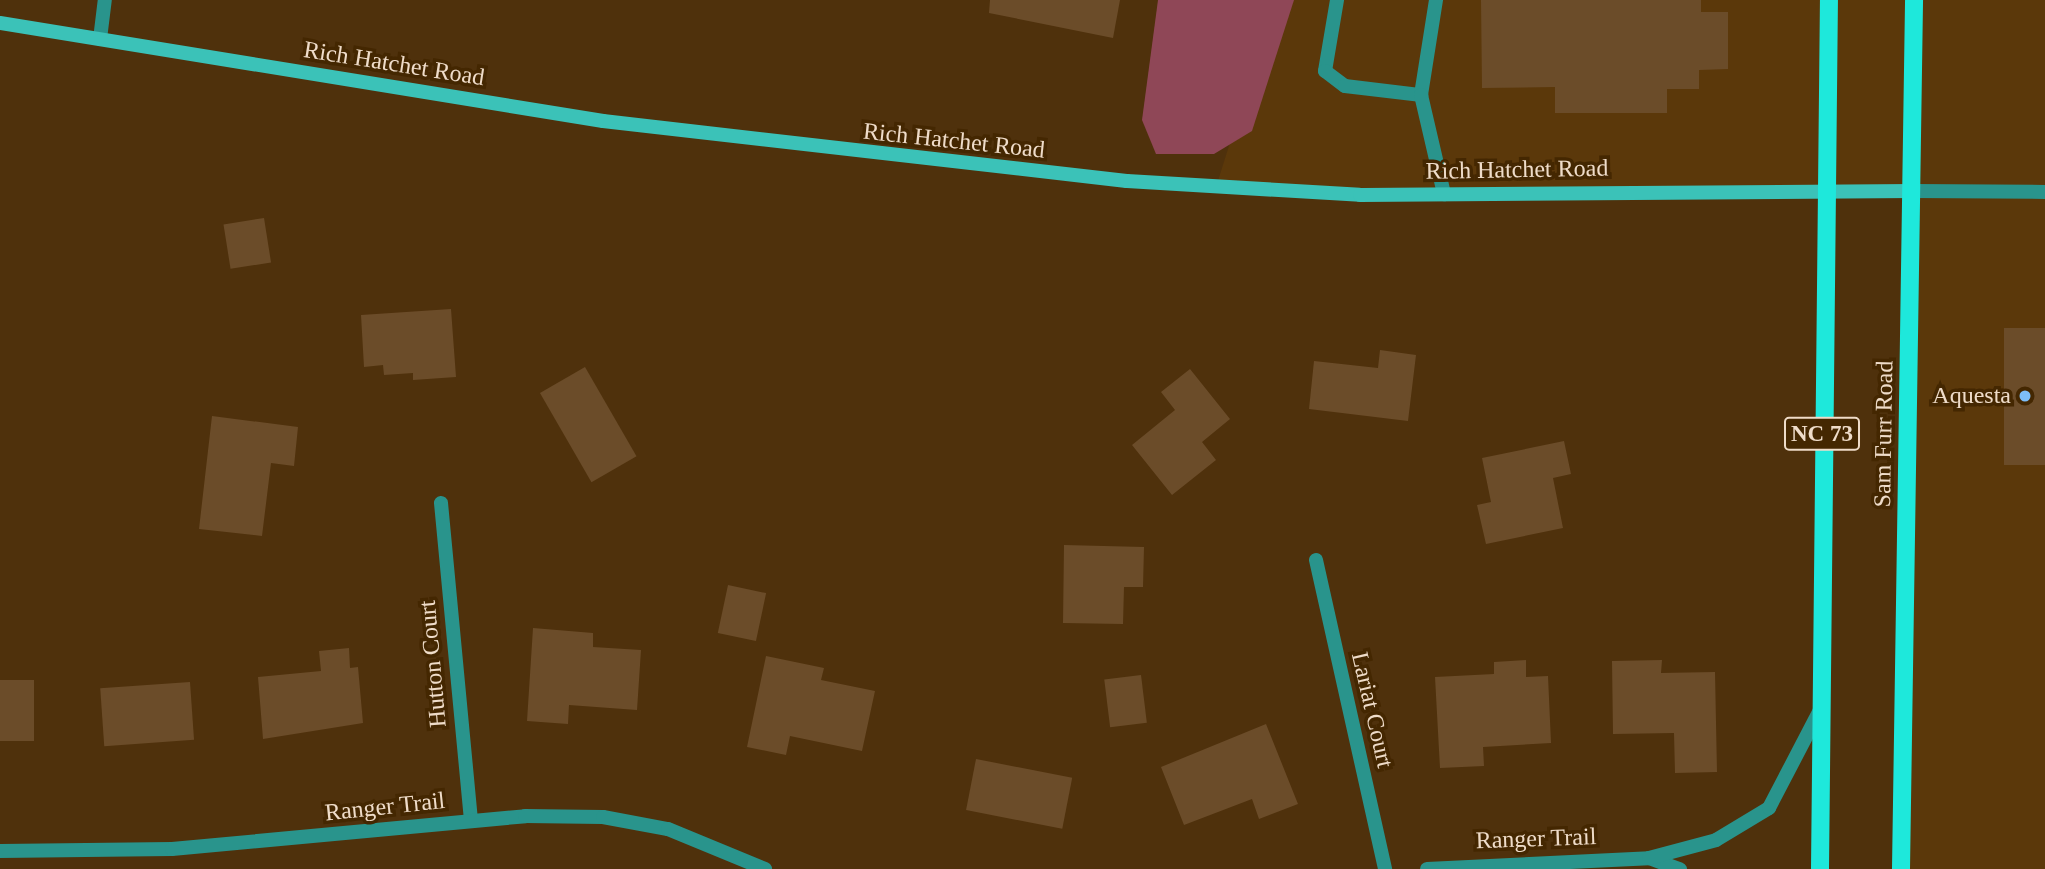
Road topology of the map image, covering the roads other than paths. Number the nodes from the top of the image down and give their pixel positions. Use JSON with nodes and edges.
{"nodes":[{"id":1,"x":105,"y":0,"type":"edge"},
{"id":2,"x":1337,"y":0,"type":"edge"},
{"id":3,"x":1436,"y":0,"type":"edge"},
{"id":4,"x":1829,"y":0,"type":"edge"},
{"id":5,"x":1914,"y":0,"type":"edge"},
{"id":6,"x":0,"y":23,"type":"edge"},
{"id":7,"x":100,"y":39,"type":"junction"},
{"id":8,"x":1422,"y":95,"type":"junction"},
{"id":9,"x":1828,"y":190,"type":"junction"},
{"id":10,"x":1913,"y":191,"type":"junction"},
{"id":11,"x":2045,"y":192,"type":"edge"},
{"id":12,"x":1444,"y":194,"type":"junction"},
{"id":13,"x":441,"y":503,"type":"dead end"},
{"id":14,"x":1316,"y":560,"type":"dead end"},
{"id":15,"x":1822,"y":705,"type":"junction"},
{"id":16,"x":471,"y":820,"type":"junction"},
{"id":17,"x":0,"y":851,"type":"edge"},
{"id":18,"x":53,"y":853,"type":"junction"},
{"id":19,"x":1648,"y":858,"type":"junction"},
{"id":20,"x":52,"y":869,"type":"edge"},
{"id":21,"x":765,"y":869,"type":"edge"},
{"id":22,"x":1385,"y":869,"type":"edge"},
{"id":23,"x":1427,"y":869,"type":"edge"},
{"id":24,"x":1680,"y":869,"type":"edge"},
{"id":25,"x":1820,"y":869,"type":"edge"},
{"id":26,"x":1901,"y":869,"type":"edge"}],
"edges":[{"from":1,"to":7,"type":"street"},
{"from":2,"to":8,"type":"street"},
{"from":3,"to":8,"type":"street"},
{"from":4,"to":9,"type":"main road","number":"NC 73"},
{"from":5,"to":10,"type":"main road","name":"Sam Furr Road"},
{"from":6,"to":7,"type":"street","name":"Rich Hatchet Road"},
{"from":7,"to":12,"type":"street","name":"Rich Hatchet Road"},
{"from":8,"to":12,"type":"street"},
{"from":9,"to":10,"type":"street","name":"Rich Hatchet Road"},
{"from":9,"to":12,"type":"street","name":"Rich Hatchet Road"},
{"from":9,"to":15,"type":"main road","number":"NC 73"},
{"from":10,"to":11,"type":"street"},
{"from":10,"to":26,"type":"main road","name":"Sam Furr Road"},
{"from":13,"to":16,"type":"street","name":"Hutton Court"},
{"from":14,"to":22,"type":"street","name":"Lariat Court"},
{"from":15,"to":19,"type":"street","name":"Ranger Trail"},
{"from":15,"to":25,"type":"main road","number":"NC 73"},
{"from":16,"to":18,"type":"street","name":"Ranger Trail"},
{"from":16,"to":21,"type":"street","name":"Ranger Trail"},
{"from":17,"to":18,"type":"street","name":"Ranger Trail"},
{"from":18,"to":20,"type":"street"},
{"from":19,"to":23,"type":"street","name":"Ranger Trail"},
{"from":19,"to":24,"type":"street","name":"Ranger Trail"}]}
